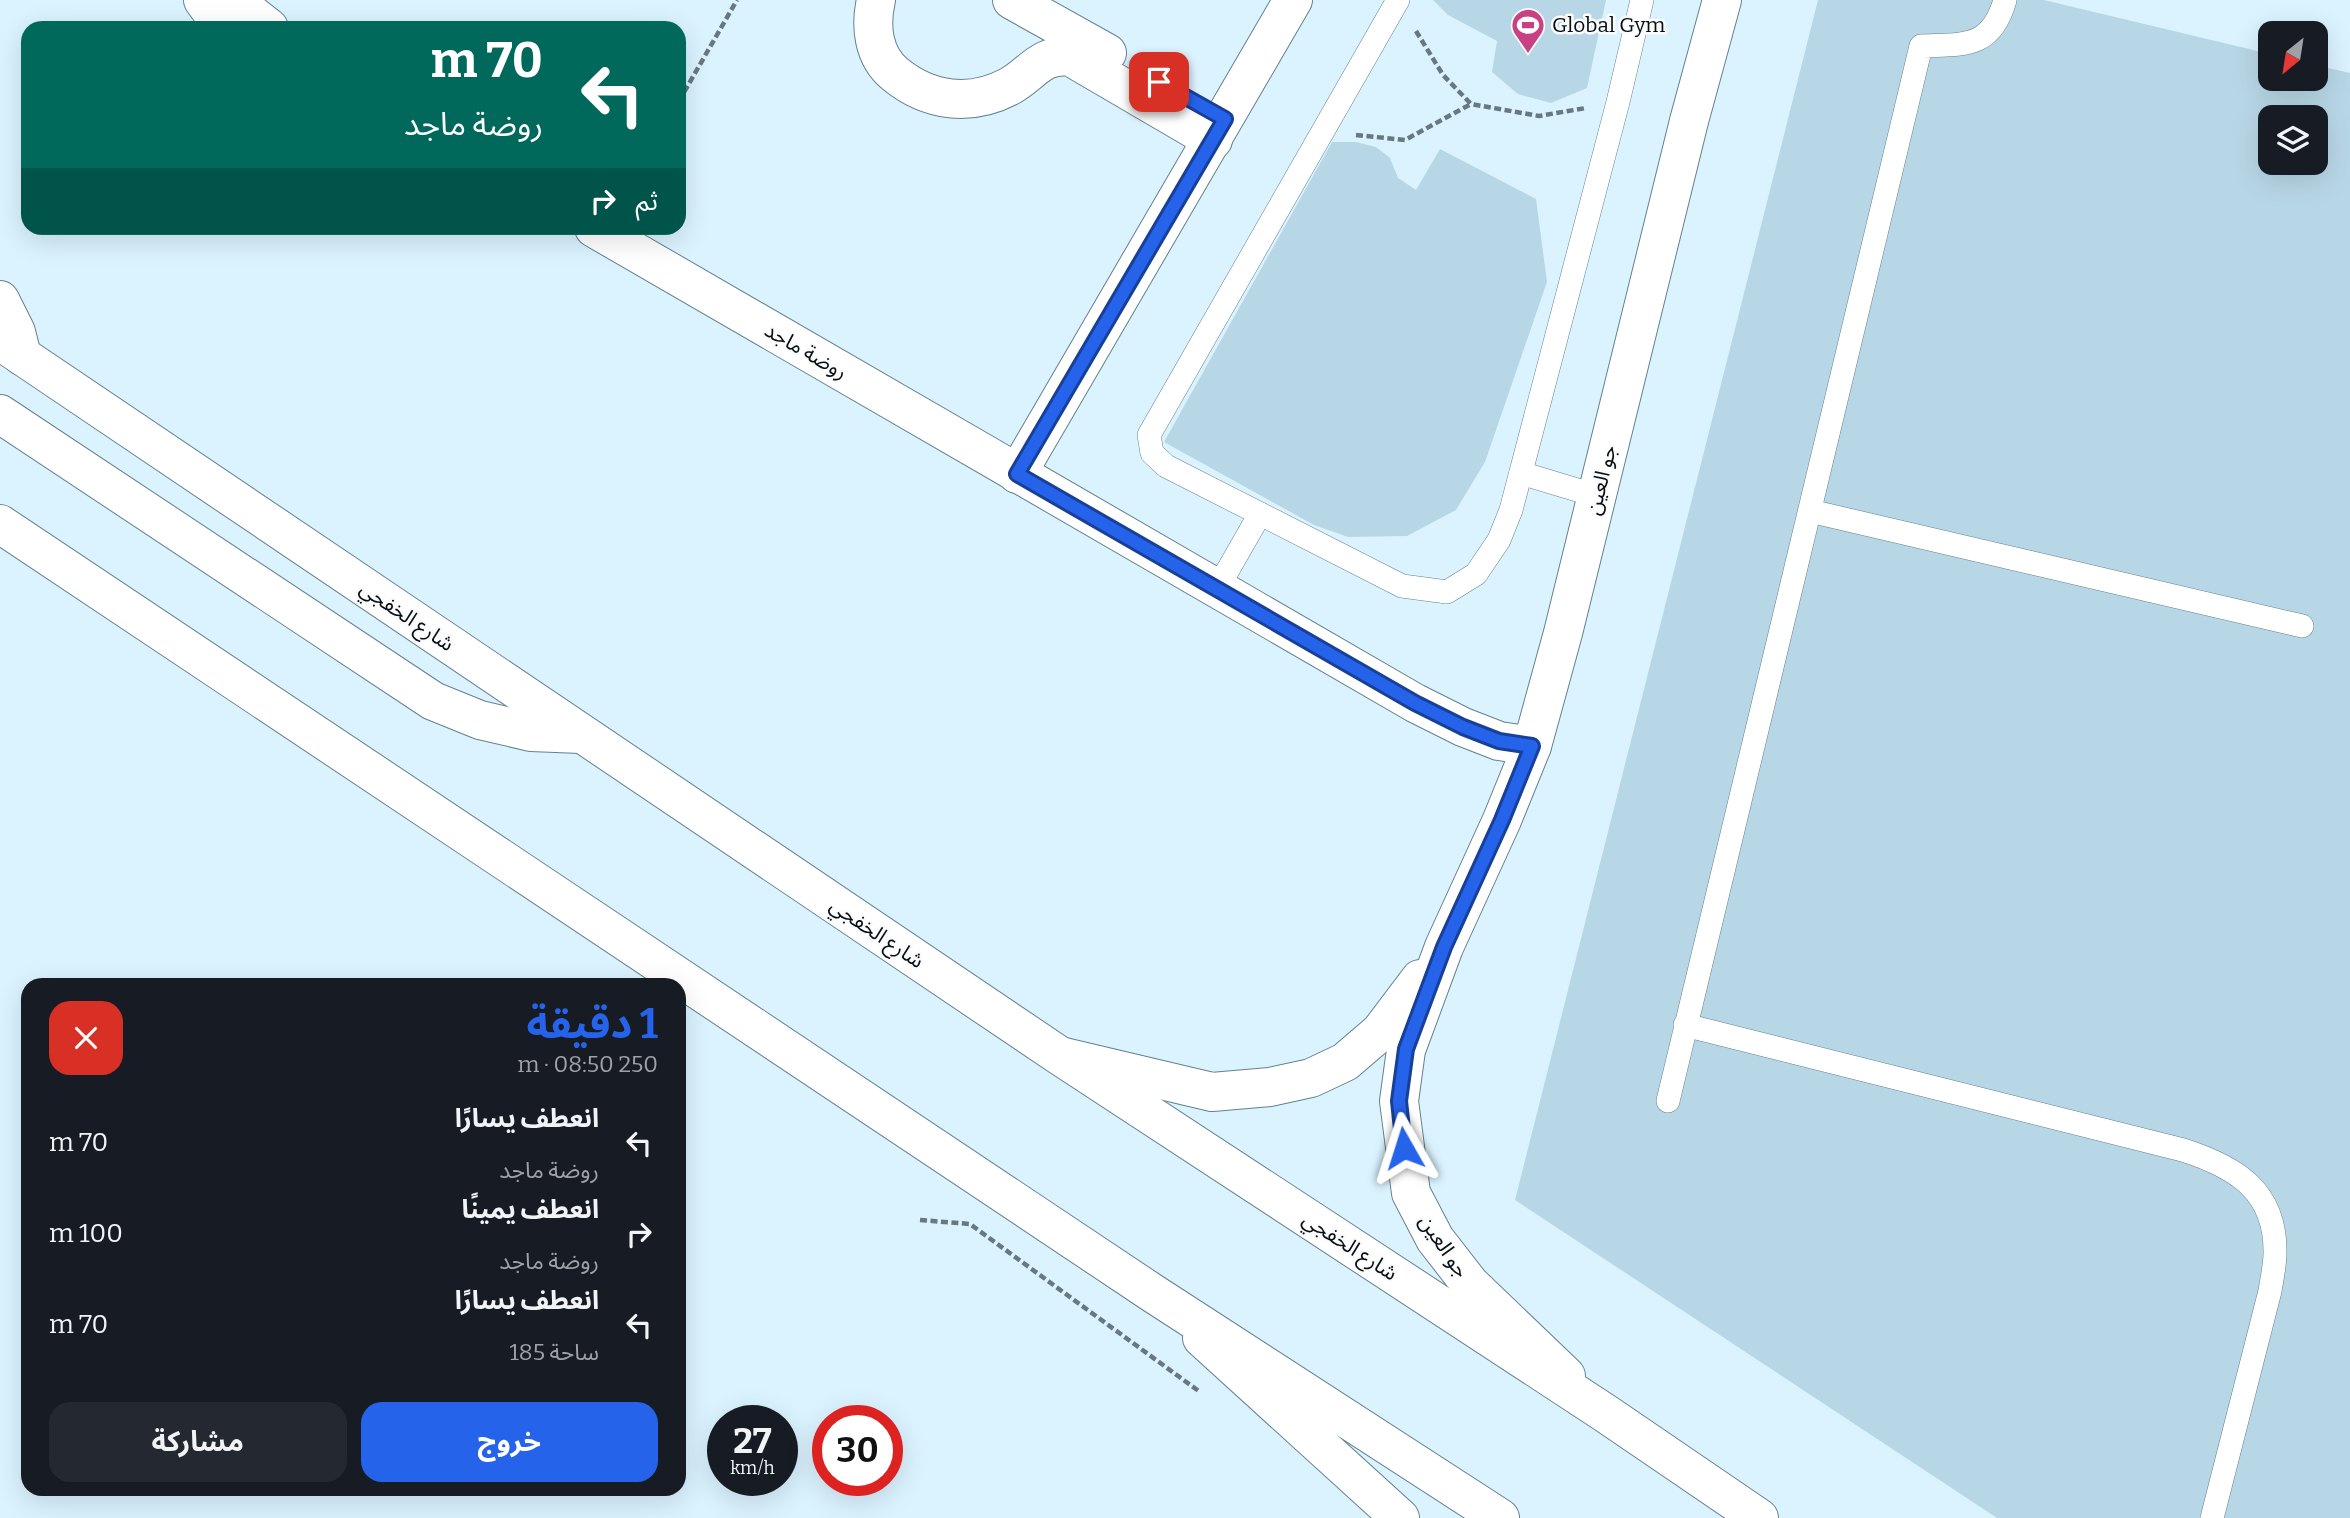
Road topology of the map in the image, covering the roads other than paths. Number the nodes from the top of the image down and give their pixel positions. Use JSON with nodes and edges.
{"nodes":[{"id":1,"x":203,"y":0,"type":"edge"},
{"id":2,"x":240,"y":0,"type":"edge"},
{"id":3,"x":876,"y":0,"type":"edge"},
{"id":4,"x":1293,"y":0,"type":"edge"},
{"id":5,"x":1398,"y":0,"type":"edge"},
{"id":6,"x":1642,"y":0,"type":"edge"},
{"id":7,"x":1722,"y":0,"type":"edge"},
{"id":8,"x":2006,"y":0,"type":"edge"},
{"id":9,"x":1019,"y":4,"type":"edge"},
{"id":10,"x":218,"y":21,"type":"edge"},
{"id":11,"x":260,"y":21,"type":"edge"},
{"id":12,"x":1024,"y":75,"type":"junction"},
{"id":13,"x":1219,"y":129,"type":"junction"},
{"id":14,"x":606,"y":235,"type":"edge"},
{"id":15,"x":0,"y":300,"type":"edge"},
{"id":16,"x":11,"y":348,"type":"edge"},
{"id":17,"x":0,"y":414,"type":"edge"},
{"id":18,"x":1521,"y":473,"type":"junction"},
{"id":19,"x":1017,"y":474,"type":"junction"},
{"id":20,"x":1597,"y":496,"type":"junction"},
{"id":21,"x":1810,"y":510,"type":"junction"},
{"id":22,"x":1260,"y":514,"type":"junction"},
{"id":23,"x":0,"y":524,"type":"edge"},
{"id":24,"x":1217,"y":589,"type":"junction"},
{"id":25,"x":2302,"y":626,"type":"dead end"},
{"id":26,"x":581,"y":734,"type":"junction"},
{"id":27,"x":1532,"y":746,"type":"junction"},
{"id":28,"x":1444,"y":947,"type":"junction"},
{"id":29,"x":683,"y":978,"type":"edge"},
{"id":30,"x":686,"y":980,"type":"edge"},
{"id":31,"x":1685,"y":1025,"type":"junction"},
{"id":32,"x":1060,"y":1056,"type":"junction"},
{"id":33,"x":1668,"y":1101,"type":"dead end"},
{"id":34,"x":1154,"y":1294,"type":"junction"},
{"id":35,"x":1605,"y":1413,"type":"junction"},
{"id":36,"x":1400,"y":1518,"type":"edge"},
{"id":37,"x":1500,"y":1518,"type":"edge"},
{"id":38,"x":1759,"y":1518,"type":"edge"},
{"id":39,"x":2212,"y":1518,"type":"edge"}],
"edges":[{"from":1,"to":10,"type":"main road"},
{"from":2,"to":11,"type":"main road"},
{"from":3,"to":12,"type":"main road"},
{"from":4,"to":13,"type":"main road"},
{"from":5,"to":22,"type":"lane"},
{"from":6,"to":18,"type":"lane"},
{"from":7,"to":20,"type":"main road","name":"جو العين"},
{"from":8,"to":21,"type":"lane"},
{"from":9,"to":12,"type":"main road"},
{"from":9,"to":13,"type":"main road"},
{"from":12,"to":13,"type":"main road"},
{"from":13,"to":19,"type":"main road"},
{"from":14,"to":19,"type":"main road","name":"روضة ماجد"},
{"from":15,"to":16,"type":"main road"},
{"from":16,"to":26,"type":"main road","name":"شارع الخفجي"},
{"from":17,"to":26,"type":"main road"},
{"from":18,"to":20,"type":"lane"},
{"from":18,"to":22,"type":"lane"},
{"from":19,"to":24,"type":"main road","name":"روضة ماجد"},
{"from":20,"to":27,"type":"main road","name":"جو العين"},
{"from":21,"to":25,"type":"lane"},
{"from":21,"to":31,"type":"lane"},
{"from":22,"to":24,"type":"lane"},
{"from":23,"to":29,"type":"main road"},
{"from":24,"to":27,"type":"main road","name":"روضة ماجد"},
{"from":26,"to":32,"type":"main road","name":"شارع الخفجي"},
{"from":27,"to":28,"type":"main road","name":"جو العين"},
{"from":28,"to":32,"type":"main road","name":"جو العين"},
{"from":28,"to":35,"type":"main road","name":"جو العين"},
{"from":30,"to":34,"type":"main road"},
{"from":31,"to":33,"type":"lane"},
{"from":31,"to":39,"type":"lane"},
{"from":32,"to":35,"type":"main road","name":"شارع الخفجي"},
{"from":34,"to":36,"type":"main road"},
{"from":34,"to":37,"type":"main road"},
{"from":35,"to":38,"type":"main road","name":"شارع الخفجي"}]}
